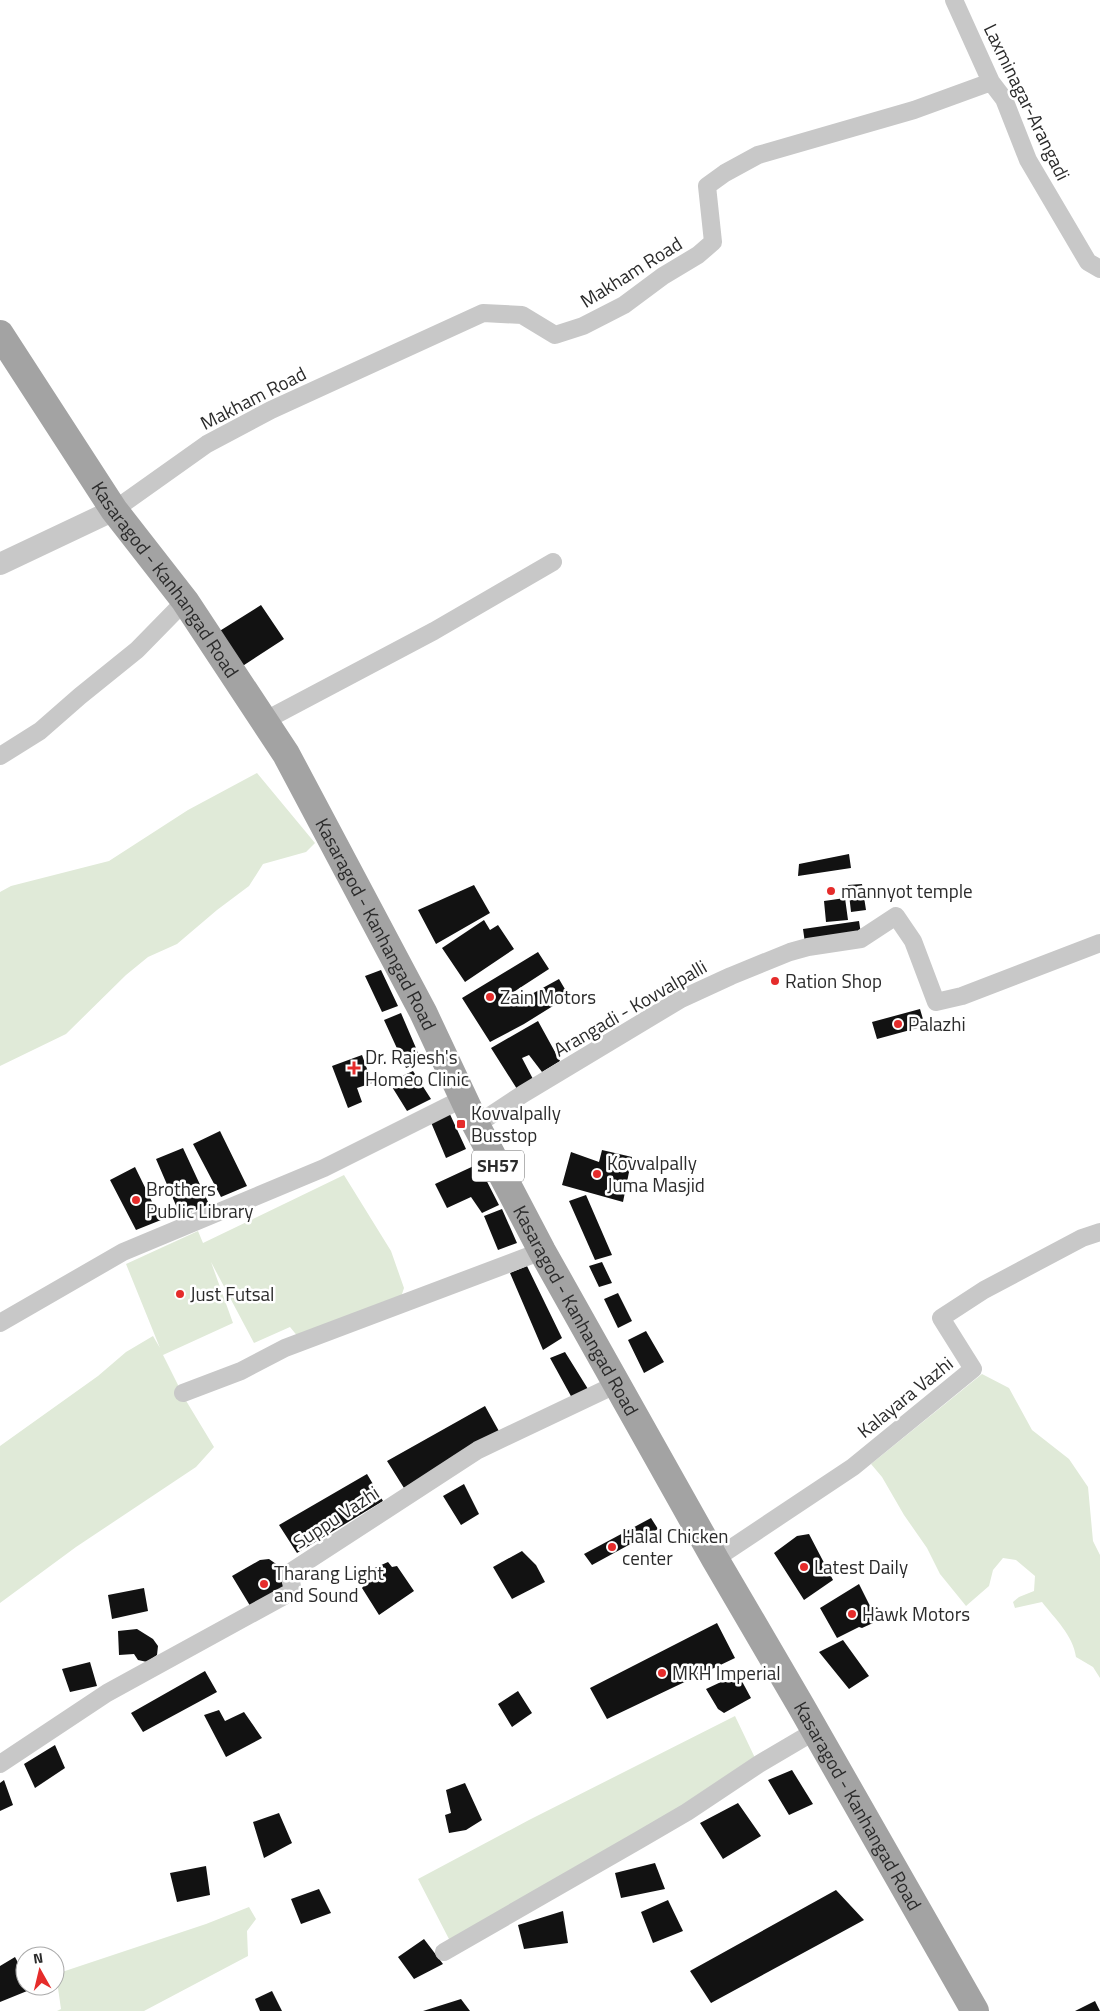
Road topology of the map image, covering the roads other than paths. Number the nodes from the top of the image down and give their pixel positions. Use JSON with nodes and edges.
{"nodes":[{"id":1,"x":954,"y":0,"type":"edge"},
{"id":2,"x":991,"y":82,"type":"junction"},
{"id":3,"x":1100,"y":269,"type":"edge"},
{"id":4,"x":0,"y":334,"type":"edge"},
{"id":5,"x":114,"y":510,"type":"junction"},
{"id":6,"x":554,"y":562,"type":"dead end"},
{"id":7,"x":0,"y":564,"type":"edge"},
{"id":8,"x":185,"y":601,"type":"junction"},
{"id":9,"x":264,"y":721,"type":"junction"},
{"id":10,"x":0,"y":756,"type":"edge"},
{"id":11,"x":1100,"y":943,"type":"edge"},
{"id":12,"x":464,"y":1098,"type":"junction"},
{"id":13,"x":476,"y":1125,"type":"junction"},
{"id":14,"x":1100,"y":1232,"type":"edge"},
{"id":15,"x":542,"y":1251,"type":"junction"},
{"id":16,"x":0,"y":1323,"type":"edge"},
{"id":17,"x":617,"y":1384,"type":"junction"},
{"id":18,"x":182,"y":1393,"type":"dead end"},
{"id":19,"x":715,"y":1559,"type":"junction"},
{"id":20,"x":816,"y":1732,"type":"junction"},
{"id":21,"x":0,"y":1764,"type":"edge"},
{"id":22,"x":444,"y":1952,"type":"dead end"},
{"id":23,"x":975,"y":2011,"type":"edge"}],
"edges":[{"from":1,"to":2,"type":"street","name":"Laxminagar-Arangadi"},
{"from":2,"to":3,"type":"street","name":"Laxminagar-Arangadi"},
{"from":2,"to":5,"type":"street","name":"Makham Road"},
{"from":4,"to":5,"type":"main road","name":"Kasaragod - Kanhangad Road","number":"SH57"},
{"from":5,"to":7,"type":"street"},
{"from":5,"to":8,"type":"main road","name":"Kasaragod - Kanhangad Road","number":"SH57"},
{"from":6,"to":9,"type":"street"},
{"from":8,"to":9,"type":"main road","name":"Kasaragod - Kanhangad Road","number":"SH57"},
{"from":8,"to":10,"type":"street"},
{"from":9,"to":12,"type":"main road","name":"Kasaragod - Kanhangad Road","number":"SH57"},
{"from":11,"to":13,"type":"street","name":"Arangadi - Kovvalpalli"},
{"from":12,"to":13,"type":"main road","name":"Kasaragod - Kanhangad Road","number":"SH57"},
{"from":12,"to":16,"type":"street"},
{"from":13,"to":15,"type":"main road","name":"Kasaragod - Kanhangad Road","number":"SH57"},
{"from":14,"to":19,"type":"street","name":"Kalayara Vazhi"},
{"from":15,"to":17,"type":"main road","name":"Kasaragod - Kanhangad Road","number":"SH57"},
{"from":15,"to":18,"type":"street"},
{"from":17,"to":19,"type":"main road","name":"Kasaragod - Kanhangad Road","number":"SH57"},
{"from":17,"to":21,"type":"street","name":"Suppu Vazhi"},
{"from":19,"to":20,"type":"main road","name":"Kasaragod - Kanhangad Road","number":"SH57"},
{"from":20,"to":22,"type":"street"},
{"from":20,"to":23,"type":"main road","name":"Kasaragod - Kanhangad Road","number":"SH57"}]}
